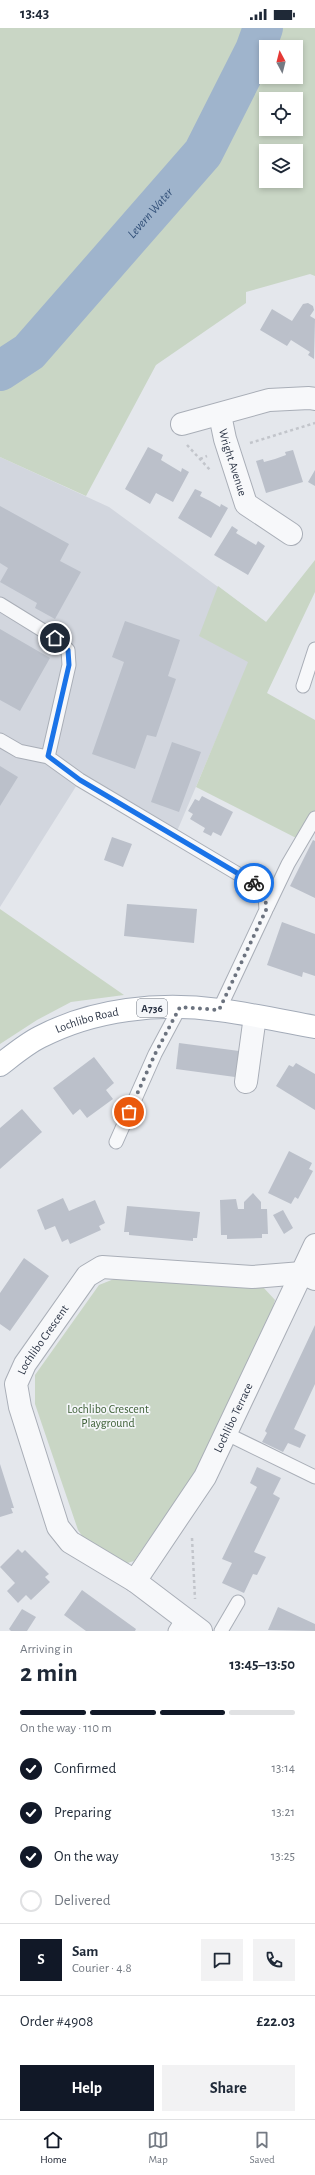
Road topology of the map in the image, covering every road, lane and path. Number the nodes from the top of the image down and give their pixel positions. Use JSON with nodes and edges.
{"nodes":[{"id":1,"x":315,"y":399,"type":"edge"},
{"id":2,"x":220,"y":415,"type":"junction"},
{"id":3,"x":315,"y":423,"type":"edge"},
{"id":4,"x":182,"y":424,"type":"joint"},
{"id":5,"x":229,"y":450,"type":"junction"},
{"id":6,"x":200,"y":458,"type":"junction"},
{"id":7,"x":214,"y":474,"type":"dead end"},
{"id":8,"x":291,"y":534,"type":"dead end"},
{"id":9,"x":0,"y":604,"type":"edge"},
{"id":10,"x":315,"y":649,"type":"edge"},
{"id":11,"x":303,"y":686,"type":"dead end"},
{"id":12,"x":0,"y":740,"type":"edge"},
{"id":13,"x":48,"y":756,"type":"junction"},
{"id":14,"x":315,"y":818,"type":"edge"},
{"id":15,"x":266,"y":910,"type":"junction"},
{"id":16,"x":180,"y":1007,"type":"junction"},
{"id":17,"x":219,"y":1010,"type":"junction"},
{"id":18,"x":255,"y":1016,"type":"junction"},
{"id":19,"x":315,"y":1027,"type":"edge"},
{"id":20,"x":0,"y":1064,"type":"edge"},
{"id":21,"x":246,"y":1082,"type":"dead end"},
{"id":22,"x":116,"y":1142,"type":"dead end"},
{"id":23,"x":315,"y":1245,"type":"edge"},
{"id":24,"x":308,"y":1276,"type":"edge"},
{"id":25,"x":227,"y":1434,"type":"junction"},
{"id":26,"x":315,"y":1477,"type":"edge"},
{"id":27,"x":192,"y":1536,"type":"dead end"},
{"id":28,"x":135,"y":1581,"type":"junction"},
{"id":29,"x":238,"y":1602,"type":"dead end"},
{"id":30,"x":189,"y":1627,"type":"edge"},
{"id":31,"x":221,"y":1631,"type":"edge"}],
"edges":[{"from":1,"to":2,"type":"street","name":"Wright Avenue"},
{"from":2,"to":4,"type":"street","name":"Wright Avenue"},
{"from":2,"to":5,"type":"street","name":"Wright Avenue"},
{"from":3,"to":5,"type":"path"},
{"from":4,"to":6,"type":"path"},
{"from":5,"to":6,"type":"path"},
{"from":5,"to":8,"type":"street","name":"Wright Avenue"},
{"from":6,"to":7,"type":"path"},
{"from":9,"to":13,"type":"lane"},
{"from":10,"to":11,"type":"lane"},
{"from":12,"to":13,"type":"lane"},
{"from":13,"to":15,"type":"lane"},
{"from":14,"to":15,"type":"lane"},
{"from":15,"to":17,"type":"lane"},
{"from":16,"to":17,"type":"main road","name":"Lochlibo Road","number":"A736"},
{"from":16,"to":20,"type":"main road","name":"Lochlibo Road","number":"A736"},
{"from":16,"to":22,"type":"lane"},
{"from":17,"to":18,"type":"main road","name":"Lochlibo Road","number":"A736"},
{"from":18,"to":19,"type":"main road","name":"Lochlibo Road","number":"A736"},
{"from":18,"to":21,"type":"street"},
{"from":23,"to":24,"type":"street","name":"Lochlibo Terrace"},
{"from":24,"to":25,"type":"street","name":"Lochlibo Terrace"},
{"from":24,"to":28,"type":"street","name":"Lochlibo Crescent"},
{"from":25,"to":26,"type":"lane"},
{"from":25,"to":28,"type":"street","name":"Lochlibo Terrace"},
{"from":27,"to":30,"type":"path"},
{"from":28,"to":30,"type":"street","name":"Lochlibo Crescent"},
{"from":29,"to":31,"type":"lane"}]}
